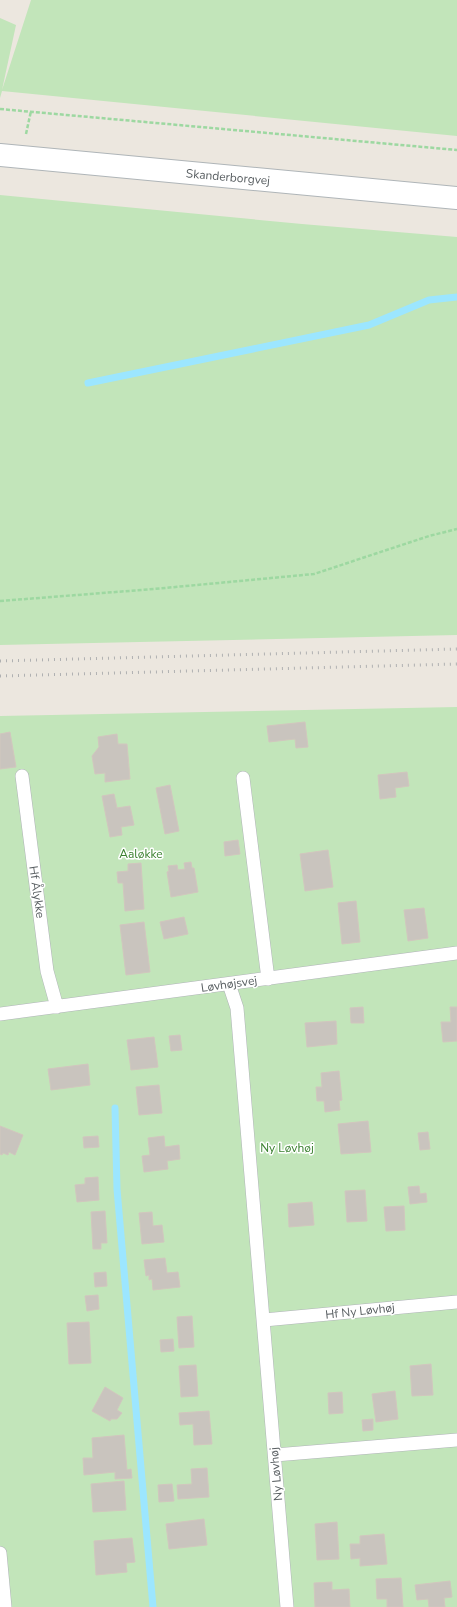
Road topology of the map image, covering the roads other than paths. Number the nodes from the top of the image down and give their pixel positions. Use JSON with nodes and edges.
{"nodes":[{"id":1,"x":0,"y":155,"type":"edge"},
{"id":2,"x":457,"y":198,"type":"edge"},
{"id":3,"x":22,"y":776,"type":"dead end"},
{"id":4,"x":243,"y":778,"type":"dead end"},
{"id":5,"x":457,"y":953,"type":"edge"},
{"id":6,"x":268,"y":979,"type":"junction"},
{"id":7,"x":229,"y":984,"type":"junction"},
{"id":8,"x":57,"y":1007,"type":"junction"},
{"id":9,"x":0,"y":1014,"type":"edge"},
{"id":10,"x":457,"y":1302,"type":"edge"},
{"id":11,"x":264,"y":1320,"type":"junction"},
{"id":12,"x":457,"y":1440,"type":"edge"},
{"id":13,"x":275,"y":1455,"type":"junction"},
{"id":14,"x":0,"y":1553,"type":"edge"},
{"id":15,"x":5,"y":1607,"type":"edge"},
{"id":16,"x":287,"y":1607,"type":"edge"}],
"edges":[{"from":1,"to":2,"type":"main road","name":"Skanderborgvej"},
{"from":3,"to":8,"type":"lane","name":"Hf Ålykke"},
{"from":4,"to":6,"type":"lane"},
{"from":5,"to":6,"type":"lane","name":"Løvhøjsvej"},
{"from":6,"to":7,"type":"lane","name":"Løvhøjsvej"},
{"from":7,"to":8,"type":"lane","name":"Løvhøjsvej"},
{"from":7,"to":11,"type":"lane","name":"Ny Løvhøj"},
{"from":8,"to":9,"type":"lane","name":"Løvhøjsvej"},
{"from":10,"to":11,"type":"lane","name":"Hf Ny Løvhøj"},
{"from":11,"to":13,"type":"lane","name":"Ny Løvhøj"},
{"from":12,"to":13,"type":"lane"},
{"from":13,"to":16,"type":"lane","name":"Ny Løvhøj"},
{"from":14,"to":15,"type":"lane"}]}
